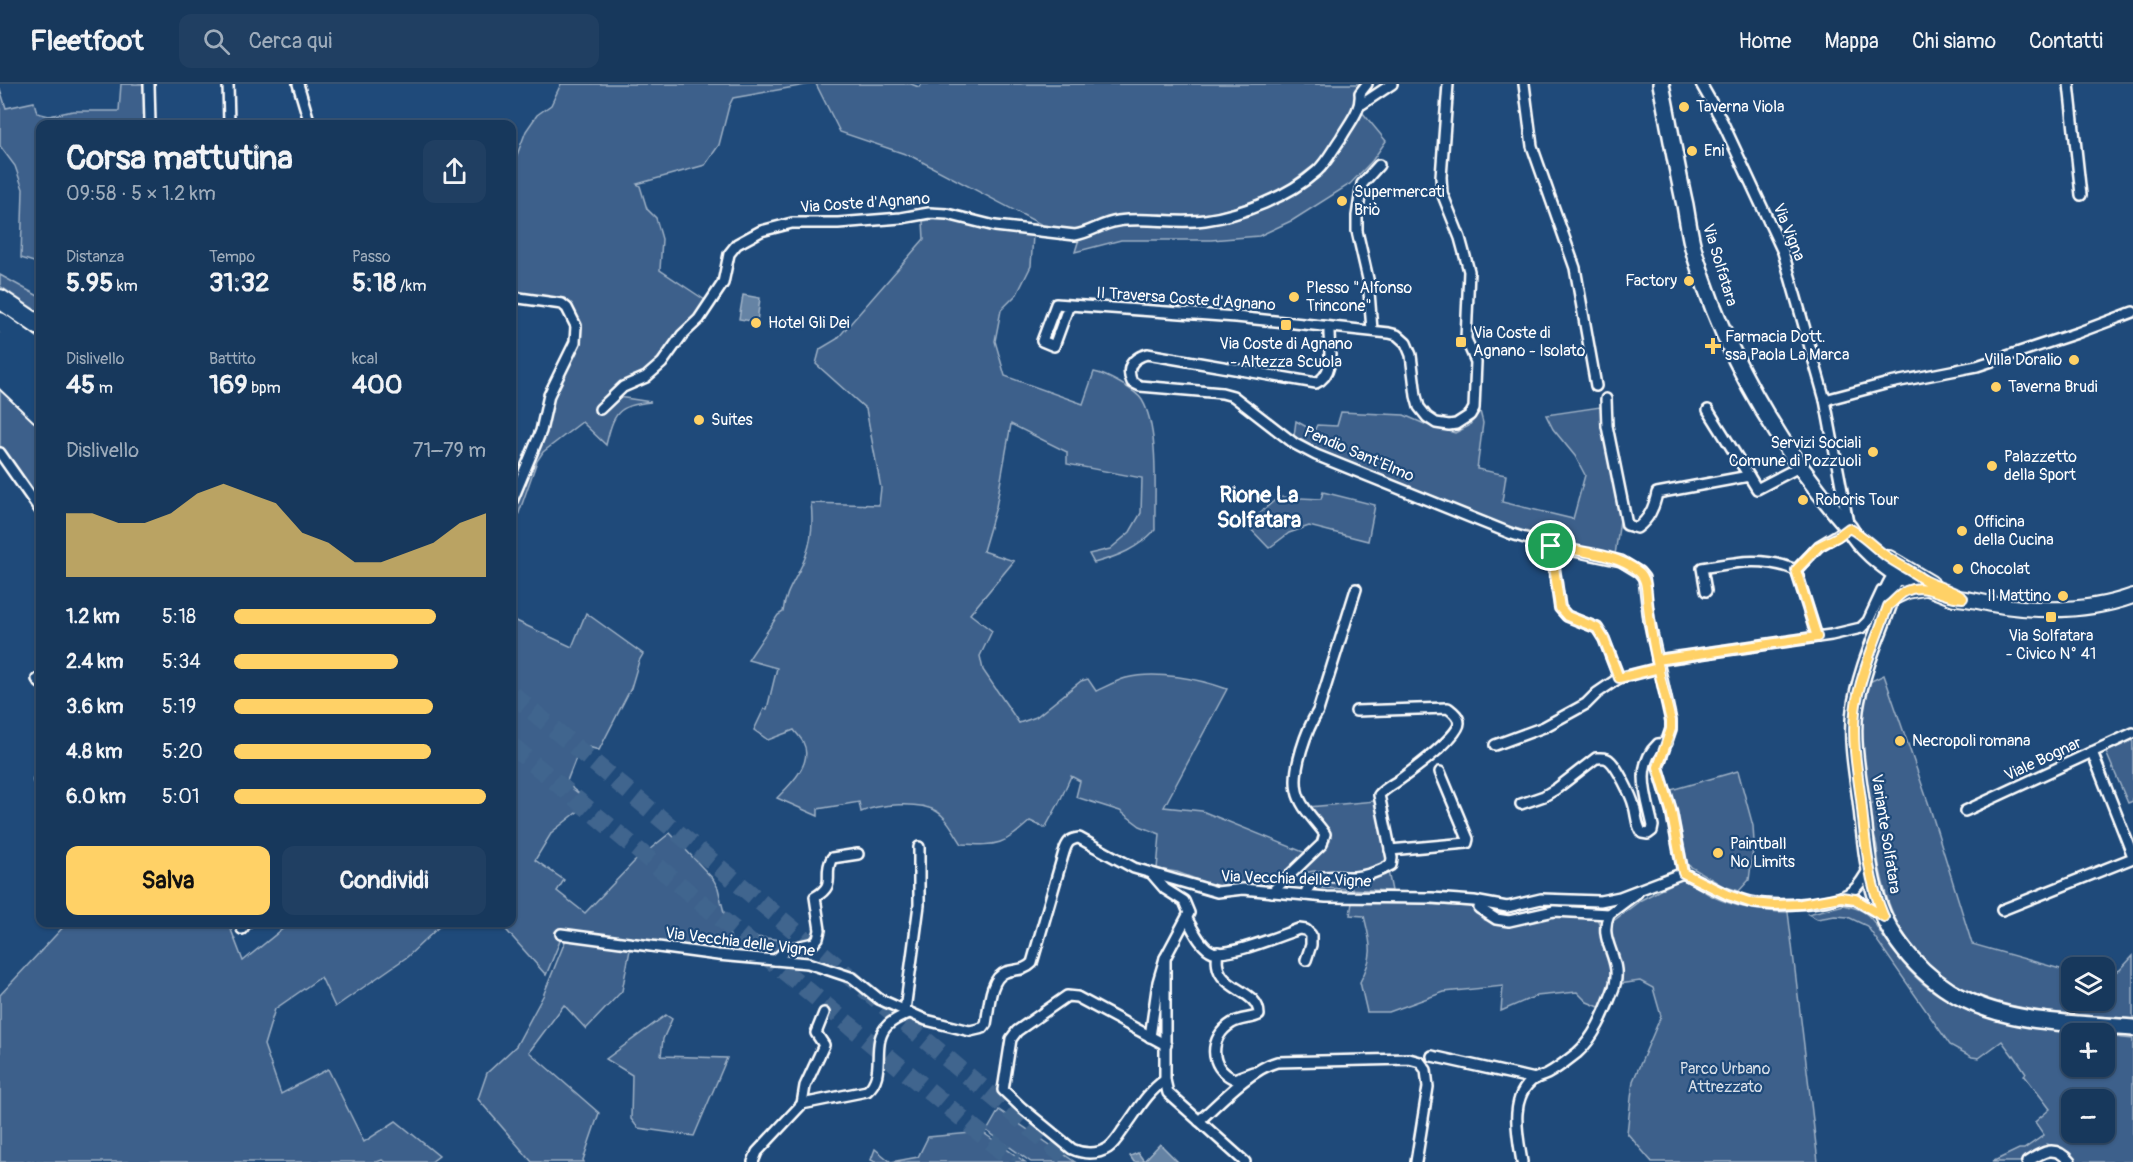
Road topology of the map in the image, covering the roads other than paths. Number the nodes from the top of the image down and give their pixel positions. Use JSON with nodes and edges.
{"nodes":[{"id":1,"x":149,"y":84,"type":"edge"},
{"id":2,"x":228,"y":84,"type":"edge"},
{"id":3,"x":298,"y":84,"type":"edge"},
{"id":4,"x":1367,"y":84,"type":"edge"},
{"id":5,"x":1392,"y":84,"type":"edge"},
{"id":6,"x":1448,"y":84,"type":"edge"},
{"id":7,"x":1524,"y":84,"type":"edge"},
{"id":8,"x":1661,"y":84,"type":"edge"},
{"id":9,"x":1701,"y":84,"type":"edge"},
{"id":10,"x":2069,"y":84,"type":"edge"},
{"id":11,"x":1362,"y":104,"type":"junction"},
{"id":12,"x":150,"y":120,"type":"edge"},
{"id":13,"x":228,"y":120,"type":"edge"},
{"id":14,"x":309,"y":120,"type":"edge"},
{"id":15,"x":1379,"y":165,"type":"dead end"},
{"id":16,"x":2081,"y":195,"type":"dead end"},
{"id":17,"x":516,"y":298,"type":"edge"},
{"id":18,"x":0,"y":299,"type":"edge"},
{"id":19,"x":1069,"y":305,"type":"dead end"},
{"id":20,"x":2133,"y":312,"type":"edge"},
{"id":21,"x":0,"y":321,"type":"edge"},
{"id":22,"x":36,"y":323,"type":"edge"},
{"id":23,"x":1329,"y":327,"type":"junction"},
{"id":24,"x":0,"y":329,"type":"edge"},
{"id":25,"x":1372,"y":330,"type":"junction"},
{"id":26,"x":0,"y":336,"type":"edge"},
{"id":27,"x":0,"y":342,"type":"edge"},
{"id":28,"x":36,"y":344,"type":"edge"},
{"id":29,"x":0,"y":348,"type":"edge"},
{"id":30,"x":36,"y":348,"type":"edge"},
{"id":31,"x":0,"y":355,"type":"edge"},
{"id":32,"x":36,"y":355,"type":"edge"},
{"id":33,"x":36,"y":362,"type":"edge"},
{"id":34,"x":0,"y":363,"type":"edge"},
{"id":35,"x":0,"y":369,"type":"edge"},
{"id":36,"x":36,"y":369,"type":"edge"},
{"id":37,"x":0,"y":376,"type":"edge"},
{"id":38,"x":36,"y":377,"type":"edge"},
{"id":39,"x":36,"y":384,"type":"edge"},
{"id":40,"x":1596,"y":386,"type":"dead end"},
{"id":41,"x":36,"y":390,"type":"edge"},
{"id":42,"x":17,"y":392,"type":"junction"},
{"id":43,"x":36,"y":395,"type":"edge"},
{"id":44,"x":1606,"y":399,"type":"dead end"},
{"id":45,"x":1825,"y":400,"type":"junction"},
{"id":46,"x":36,"y":403,"type":"edge"},
{"id":47,"x":600,"y":409,"type":"dead end"},
{"id":48,"x":36,"y":410,"type":"edge"},
{"id":49,"x":1708,"y":410,"type":"dead end"},
{"id":50,"x":36,"y":416,"type":"edge"},
{"id":51,"x":0,"y":453,"type":"edge"},
{"id":52,"x":1798,"y":467,"type":"junction"},
{"id":53,"x":1749,"y":476,"type":"junction"},
{"id":54,"x":516,"y":491,"type":"edge"},
{"id":55,"x":36,"y":504,"type":"edge"},
{"id":56,"x":1849,"y":528,"type":"junction"},
{"id":57,"x":1551,"y":546,"type":"junction"},
{"id":58,"x":1872,"y":555,"type":"junction"},
{"id":59,"x":1889,"y":558,"type":"junction"},
{"id":60,"x":1796,"y":570,"type":"junction"},
{"id":61,"x":1900,"y":577,"type":"junction"},
{"id":62,"x":1923,"y":583,"type":"junction"},
{"id":63,"x":1356,"y":589,"type":"dead end"},
{"id":64,"x":1706,"y":591,"type":"dead end"},
{"id":65,"x":2133,"y":596,"type":"edge"},
{"id":66,"x":1891,"y":597,"type":"junction"},
{"id":67,"x":1817,"y":637,"type":"junction"},
{"id":68,"x":1658,"y":664,"type":"junction"},
{"id":69,"x":1619,"y":678,"type":"junction"},
{"id":70,"x":1356,"y":711,"type":"dead end"},
{"id":71,"x":2133,"y":733,"type":"edge"},
{"id":72,"x":1666,"y":743,"type":"junction"},
{"id":73,"x":1495,"y":745,"type":"dead end"},
{"id":74,"x":2092,"y":752,"type":"junction"},
{"id":75,"x":1440,"y":772,"type":"dead end"},
{"id":76,"x":1521,"y":804,"type":"dead end"},
{"id":77,"x":1965,"y":811,"type":"dead end"},
{"id":78,"x":919,"y":847,"type":"dead end"},
{"id":79,"x":1390,"y":850,"type":"junction"},
{"id":80,"x":858,"y":854,"type":"dead end"},
{"id":81,"x":2133,"y":857,"type":"edge"},
{"id":82,"x":1870,"y":867,"type":"junction"},
{"id":83,"x":1683,"y":873,"type":"junction"},
{"id":84,"x":1152,"y":874,"type":"junction"},
{"id":85,"x":1643,"y":888,"type":"junction"},
{"id":86,"x":1875,"y":891,"type":"junction"},
{"id":87,"x":1272,"y":892,"type":"junction"},
{"id":88,"x":1305,"y":895,"type":"junction"},
{"id":89,"x":1853,"y":895,"type":"junction"},
{"id":90,"x":1479,"y":908,"type":"dead end"},
{"id":91,"x":2002,"y":910,"type":"dead end"},
{"id":92,"x":1609,"y":914,"type":"junction"},
{"id":93,"x":1884,"y":917,"type":"junction"},
{"id":94,"x":1187,"y":919,"type":"junction"},
{"id":95,"x":561,"y":934,"type":"dead end"},
{"id":96,"x":1218,"y":952,"type":"junction"},
{"id":97,"x":1165,"y":958,"type":"junction"},
{"id":98,"x":775,"y":960,"type":"junction"},
{"id":99,"x":1306,"y":960,"type":"dead end"},
{"id":100,"x":907,"y":1012,"type":"junction"},
{"id":101,"x":824,"y":1013,"type":"dead end"},
{"id":102,"x":2133,"y":1028,"type":"edge"},
{"id":103,"x":1150,"y":1036,"type":"junction"},
{"id":104,"x":1166,"y":1045,"type":"junction"},
{"id":105,"x":1432,"y":1056,"type":"dead end"},
{"id":106,"x":1257,"y":1073,"type":"junction"},
{"id":107,"x":1535,"y":1079,"type":"junction"},
{"id":108,"x":1165,"y":1080,"type":"junction"},
{"id":109,"x":802,"y":1104,"type":"junction"},
{"id":110,"x":1199,"y":1121,"type":"junction"},
{"id":111,"x":753,"y":1162,"type":"edge"},
{"id":112,"x":1245,"y":1162,"type":"edge"},
{"id":113,"x":1416,"y":1162,"type":"edge"},
{"id":114,"x":1522,"y":1162,"type":"edge"},
{"id":115,"x":2027,"y":1162,"type":"edge"},
{"id":116,"x":2070,"y":1162,"type":"edge"}],
"edges":[{"from":1,"to":12,"type":"street"},
{"from":2,"to":13,"type":"street"},
{"from":3,"to":14,"type":"street"},
{"from":4,"to":11,"type":"street","name":"Via Coste d'Agnano"},
{"from":5,"to":11,"type":"street"},
{"from":6,"to":25,"type":"street","name":"II Traversa Coste d'Agnano"},
{"from":7,"to":40,"type":"street"},
{"from":8,"to":52,"type":"main road","name":"Via Solfatara"},
{"from":9,"to":45,"type":"street","name":"Via Vigna"},
{"from":10,"to":16,"type":"street"},
{"from":11,"to":47,"type":"street","name":"Via Coste d'Agnano"},
{"from":15,"to":25,"type":"street"},
{"from":17,"to":54,"type":"street"},
{"from":18,"to":22,"type":"highway"},
{"from":19,"to":23,"type":"street","name":"II Traversa Coste d'Agnano"},
{"from":20,"to":45,"type":"street"},
{"from":21,"to":28,"type":"highway"},
{"from":21,"to":30,"type":"highway"},
{"from":23,"to":25,"type":"street","name":"II Traversa Coste d'Agnano"},
{"from":23,"to":57,"type":"street","name":"Pendio Sant'Elmo"},
{"from":24,"to":32,"type":"highway"},
{"from":26,"to":33,"type":"highway"},
{"from":27,"to":36,"type":"highway"},
{"from":29,"to":38,"type":"highway"},
{"from":31,"to":39,"type":"highway"},
{"from":31,"to":41,"type":"highway"},
{"from":34,"to":43,"type":"highway"},
{"from":35,"to":46,"type":"highway"},
{"from":37,"to":42,"type":"highway"},
{"from":42,"to":48,"type":"highway"},
{"from":42,"to":50,"type":"highway"},
{"from":44,"to":53,"type":"street"},
{"from":45,"to":56,"type":"street","name":"Via Vigna"},
{"from":49,"to":53,"type":"street"},
{"from":51,"to":55,"type":"street"},
{"from":52,"to":53,"type":"street"},
{"from":52,"to":56,"type":"main road","name":"Via Solfatara"},
{"from":56,"to":58,"type":"main road","name":"Via Solfatara"},
{"from":56,"to":59,"type":"main road","name":"Via Solfatara"},
{"from":56,"to":60,"type":"street"},
{"from":57,"to":68,"type":"street"},
{"from":57,"to":69,"type":"street"},
{"from":58,"to":61,"type":"main road","name":"Via Solfatara"},
{"from":58,"to":66,"type":"main road"},
{"from":59,"to":61,"type":"main road"},
{"from":59,"to":62,"type":"main road","name":"Via Solfatara"},
{"from":60,"to":64,"type":"street"},
{"from":60,"to":67,"type":"street"},
{"from":61,"to":62,"type":"main road","name":"Via Solfatara"},
{"from":61,"to":66,"type":"main road"},
{"from":62,"to":65,"type":"main road","name":"Via Solfatara"},
{"from":62,"to":66,"type":"main road"},
{"from":63,"to":87,"type":"street"},
{"from":66,"to":67,"type":"street"},
{"from":66,"to":82,"type":"main road","name":"Variante Solfatara"},
{"from":67,"to":68,"type":"street"},
{"from":68,"to":69,"type":"street"},
{"from":68,"to":72,"type":"street"},
{"from":69,"to":73,"type":"street"},
{"from":70,"to":79,"type":"street"},
{"from":71,"to":74,"type":"street","name":"Viale Bognar"},
{"from":72,"to":76,"type":"street"},
{"from":72,"to":83,"type":"street"},
{"from":74,"to":77,"type":"street","name":"Viale Bognar"},
{"from":74,"to":81,"type":"street"},
{"from":75,"to":79,"type":"street"},
{"from":78,"to":100,"type":"street"},
{"from":79,"to":88,"type":"street"},
{"from":80,"to":98,"type":"street"},
{"from":81,"to":91,"type":"street"},
{"from":82,"to":86,"type":"main road","name":"Variante Solfatara"},
{"from":82,"to":89,"type":"street"},
{"from":83,"to":85,"type":"street","name":"Via Vecchia delle Vigne"},
{"from":83,"to":89,"type":"street"},
{"from":84,"to":87,"type":"street","name":"Via Vecchia delle Vigne"},
{"from":84,"to":94,"type":"street"},
{"from":84,"to":100,"type":"street","name":"Via Vecchia delle Vigne"},
{"from":85,"to":88,"type":"street","name":"Via Vecchia delle Vigne"},
{"from":85,"to":92,"type":"street"},
{"from":86,"to":89,"type":"street"},
{"from":86,"to":93,"type":"main road","name":"Variante Solfatara"},
{"from":87,"to":88,"type":"street","name":"Via Vecchia delle Vigne"},
{"from":89,"to":93,"type":"street"},
{"from":90,"to":92,"type":"street"},
{"from":92,"to":107,"type":"street"},
{"from":93,"to":102,"type":"main road","name":"Variante Solfatara"},
{"from":94,"to":96,"type":"street"},
{"from":94,"to":97,"type":"street"},
{"from":95,"to":98,"type":"street","name":"Via Vecchia delle Vigne"},
{"from":96,"to":99,"type":"street"},
{"from":96,"to":106,"type":"street"},
{"from":97,"to":103,"type":"street"},
{"from":97,"to":104,"type":"street"},
{"from":98,"to":100,"type":"street","name":"Via Vecchia delle Vigne"},
{"from":100,"to":109,"type":"street"},
{"from":101,"to":109,"type":"street"},
{"from":103,"to":104,"type":"street"},
{"from":103,"to":108,"type":"street"},
{"from":104,"to":108,"type":"street"},
{"from":105,"to":107,"type":"street"},
{"from":106,"to":110,"type":"street"},
{"from":106,"to":113,"type":"street"},
{"from":107,"to":114,"type":"street"},
{"from":108,"to":110,"type":"street"},
{"from":109,"to":111,"type":"street"},
{"from":110,"to":112,"type":"street"},
{"from":115,"to":116,"type":"street"}]}
